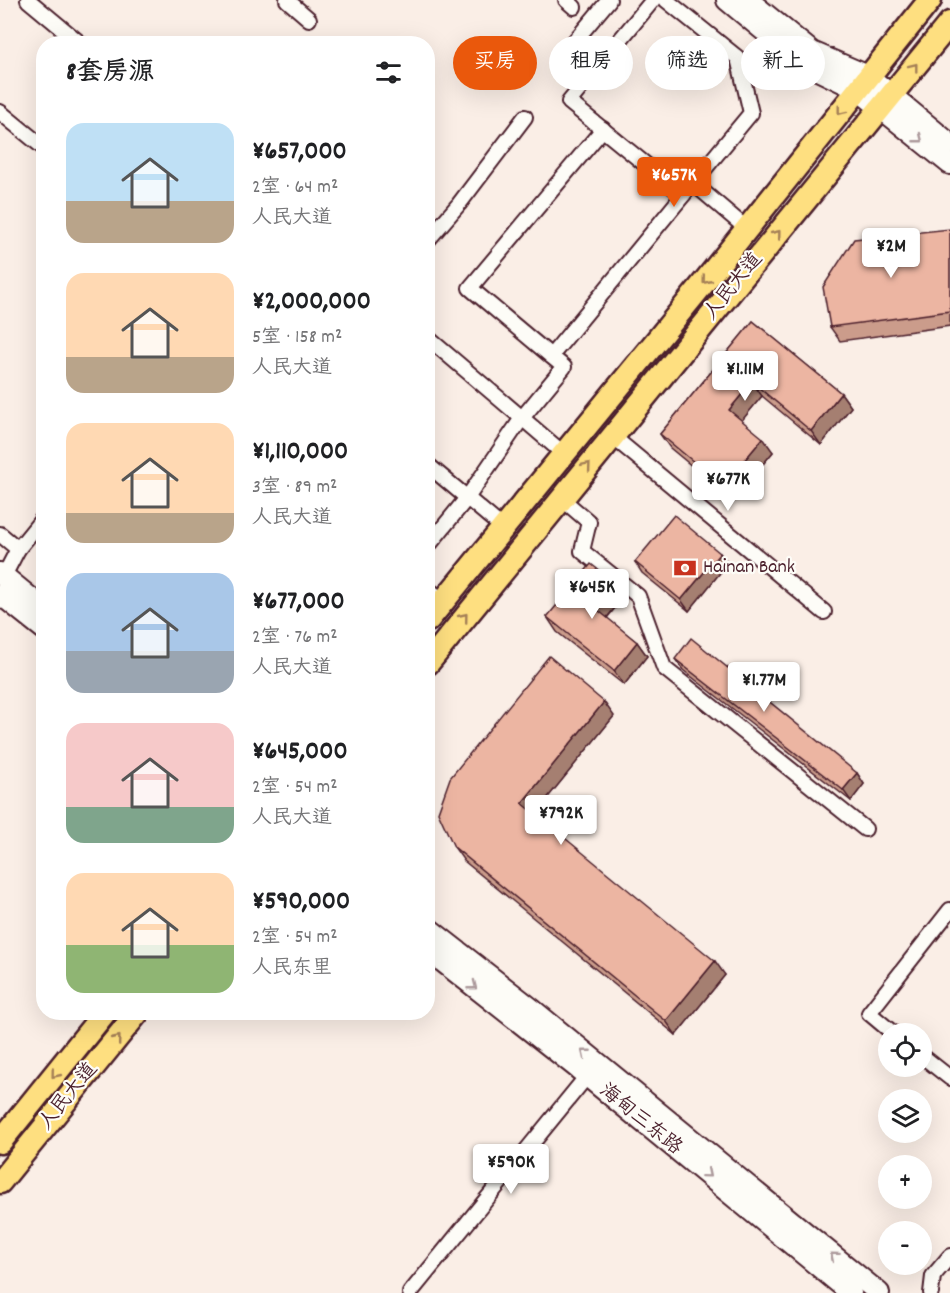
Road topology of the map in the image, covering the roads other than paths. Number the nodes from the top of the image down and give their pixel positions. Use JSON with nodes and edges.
{"nodes":[{"id":1,"x":28,"y":0,"type":"edge"},
{"id":2,"x":287,"y":0,"type":"edge"},
{"id":3,"x":609,"y":0,"type":"edge"},
{"id":4,"x":653,"y":0,"type":"edge"},
{"id":5,"x":666,"y":0,"type":"edge"},
{"id":6,"x":727,"y":0,"type":"edge"},
{"id":7,"x":748,"y":0,"type":"edge"},
{"id":8,"x":930,"y":0,"type":"edge"},
{"id":9,"x":309,"y":19,"type":"dead end"},
{"id":10,"x":950,"y":23,"type":"edge"},
{"id":11,"x":71,"y":36,"type":"edge"},
{"id":12,"x":579,"y":36,"type":"edge"},
{"id":13,"x":863,"y":83,"type":"junction"},
{"id":14,"x":886,"y":103,"type":"junction"},
{"id":15,"x":0,"y":112,"type":"edge"},
{"id":16,"x":525,"y":117,"type":"dead end"},
{"id":17,"x":603,"y":129,"type":"junction"},
{"id":18,"x":36,"y":138,"type":"edge"},
{"id":19,"x":950,"y":144,"type":"edge"},
{"id":20,"x":950,"y":164,"type":"edge"},
{"id":21,"x":689,"y":189,"type":"junction"},
{"id":22,"x":747,"y":230,"type":"junction"},
{"id":23,"x":435,"y":232,"type":"edge"},
{"id":24,"x":435,"y":344,"type":"edge"},
{"id":25,"x":551,"y":356,"type":"junction"},
{"id":26,"x":522,"y":418,"type":"junction"},
{"id":27,"x":612,"y":435,"type":"junction"},
{"id":28,"x":564,"y":454,"type":"junction"},
{"id":29,"x":435,"y":471,"type":"edge"},
{"id":30,"x":467,"y":498,"type":"junction"},
{"id":31,"x":561,"y":498,"type":"junction"},
{"id":32,"x":36,"y":527,"type":"edge"},
{"id":33,"x":503,"y":528,"type":"junction"},
{"id":34,"x":0,"y":534,"type":"edge"},
{"id":35,"x":435,"y":537,"type":"edge"},
{"id":36,"x":18,"y":549,"type":"junction"},
{"id":37,"x":1,"y":581,"type":"edge"},
{"id":38,"x":435,"y":595,"type":"edge"},
{"id":39,"x":36,"y":604,"type":"edge"},
{"id":40,"x":824,"y":612,"type":"dead end"},
{"id":41,"x":36,"y":620,"type":"edge"},
{"id":42,"x":435,"y":654,"type":"edge"},
{"id":43,"x":865,"y":829,"type":"dead end"},
{"id":44,"x":950,"y":910,"type":"edge"},
{"id":45,"x":435,"y":933,"type":"edge"},
{"id":46,"x":435,"y":956,"type":"edge"},
{"id":47,"x":99,"y":1020,"type":"edge"},
{"id":48,"x":132,"y":1020,"type":"edge"},
{"id":49,"x":881,"y":1023,"type":"edge"},
{"id":50,"x":932,"y":1064,"type":"edge"},
{"id":51,"x":587,"y":1076,"type":"junction"},
{"id":52,"x":950,"y":1078,"type":"edge"},
{"id":53,"x":0,"y":1142,"type":"edge"},
{"id":54,"x":0,"y":1182,"type":"edge"},
{"id":55,"x":950,"y":1256,"type":"edge"},
{"id":56,"x":410,"y":1293,"type":"edge"},
{"id":57,"x":850,"y":1293,"type":"edge"},
{"id":58,"x":879,"y":1293,"type":"edge"},
{"id":59,"x":932,"y":1293,"type":"edge"}],
"edges":[{"from":1,"to":11,"type":"street"},
{"from":2,"to":9,"type":"street"},
{"from":3,"to":12,"type":"street"},
{"from":4,"to":17,"type":"street"},
{"from":5,"to":21,"type":"street"},
{"from":6,"to":13,"type":"main road"},
{"from":7,"to":13,"type":"main road"},
{"from":8,"to":13,"type":"main road","name":"人民大道"},
{"from":14,"to":10,"type":"main road","name":"人民大道","one_way":true},
{"from":13,"to":14,"type":"main road"},
{"from":13,"to":22,"type":"main road","name":"人民大道","one_way":true},
{"from":14,"to":19,"type":"main road"},
{"from":14,"to":20,"type":"main road","one_way":true},
{"from":27,"to":14,"type":"main road","name":"人民大道","one_way":true},
{"from":15,"to":18,"type":"street"},
{"from":16,"to":23,"type":"street"},
{"from":17,"to":21,"type":"street"},
{"from":17,"to":25,"type":"street"},
{"from":21,"to":22,"type":"street"},
{"from":21,"to":25,"type":"street"},
{"from":22,"to":28,"type":"main road","name":"人民大道","one_way":true},
{"from":24,"to":26,"type":"street"},
{"from":25,"to":26,"type":"street"},
{"from":26,"to":28,"type":"street"},
{"from":26,"to":30,"type":"street"},
{"from":31,"to":27,"type":"main road","name":"人民大道","one_way":true},
{"from":27,"to":40,"type":"street"},
{"from":28,"to":33,"type":"main road","name":"人民大道"},
{"from":29,"to":30,"type":"street"},
{"from":30,"to":33,"type":"street"},
{"from":30,"to":35,"type":"street"},
{"from":42,"to":31,"type":"main road","name":"人民大道","one_way":true},
{"from":31,"to":43,"type":"street"},
{"from":32,"to":36,"type":"street"},
{"from":33,"to":38,"type":"main road","name":"人民大道"},
{"from":34,"to":36,"type":"street"},
{"from":36,"to":37,"type":"street"},
{"from":37,"to":39,"type":"main road"},
{"from":37,"to":41,"type":"main road"},
{"from":44,"to":49,"type":"street"},
{"from":58,"to":45,"type":"main road","one_way":true},
{"from":46,"to":51,"type":"main road","name":"海甸三东路","one_way":true},
{"from":47,"to":53,"type":"main road","name":"人民大道","one_way":true},
{"from":54,"to":48,"type":"main road","name":"人民大道","one_way":true},
{"from":50,"to":52,"type":"street"},
{"from":51,"to":56,"type":"street"},
{"from":51,"to":57,"type":"main road","name":"海甸三东路","one_way":true},
{"from":55,"to":59,"type":"street"}]}
